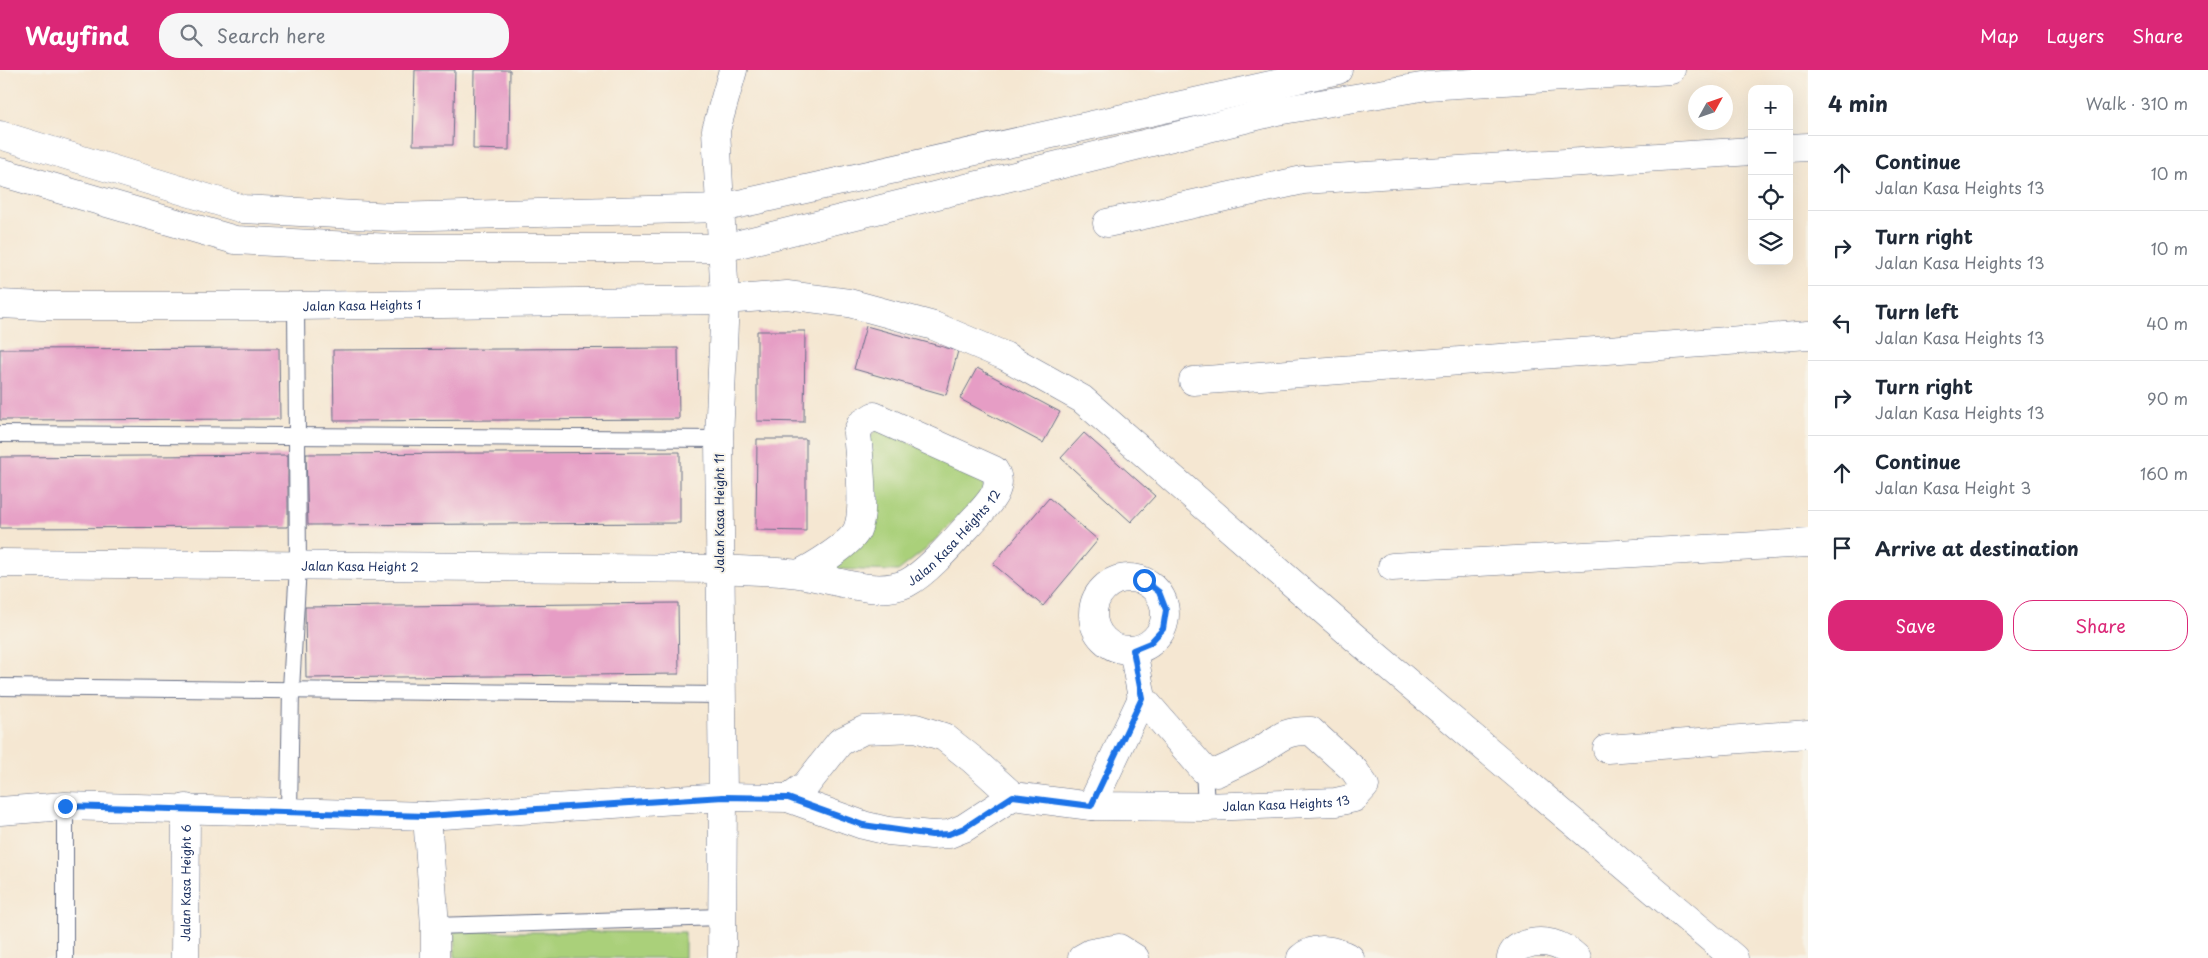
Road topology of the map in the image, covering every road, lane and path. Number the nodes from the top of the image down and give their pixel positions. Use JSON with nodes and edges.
{"nodes":[{"id":1,"x":733,"y":70,"type":"edge"},
{"id":2,"x":1338,"y":70,"type":"edge"},
{"id":3,"x":1671,"y":70,"type":"edge"},
{"id":4,"x":0,"y":135,"type":"edge"},
{"id":5,"x":1808,"y":147,"type":"edge"},
{"id":6,"x":1793,"y":148,"type":"edge"},
{"id":7,"x":1748,"y":151,"type":"edge"},
{"id":8,"x":0,"y":172,"type":"edge"},
{"id":9,"x":721,"y":208,"type":"junction"},
{"id":10,"x":1106,"y":223,"type":"dead end"},
{"id":11,"x":723,"y":248,"type":"junction"},
{"id":12,"x":725,"y":300,"type":"junction"},
{"id":13,"x":0,"y":304,"type":"edge"},
{"id":14,"x":296,"y":306,"type":"junction"},
{"id":15,"x":1808,"y":335,"type":"edge"},
{"id":16,"x":1194,"y":381,"type":"dead end"},
{"id":17,"x":0,"y":434,"type":"edge"},
{"id":18,"x":297,"y":435,"type":"junction"},
{"id":19,"x":719,"y":439,"type":"junction"},
{"id":20,"x":1808,"y":543,"type":"edge"},
{"id":21,"x":0,"y":563,"type":"edge"},
{"id":22,"x":298,"y":566,"type":"junction"},
{"id":23,"x":1392,"y":567,"type":"dead end"},
{"id":24,"x":719,"y":569,"type":"junction"},
{"id":25,"x":798,"y":574,"type":"junction"},
{"id":26,"x":1133,"y":650,"type":"dead end"},
{"id":27,"x":0,"y":687,"type":"edge"},
{"id":28,"x":291,"y":689,"type":"junction"},
{"id":29,"x":721,"y":695,"type":"junction"},
{"id":30,"x":1142,"y":698,"type":"junction"},
{"id":31,"x":1808,"y":734,"type":"edge"},
{"id":32,"x":1607,"y":749,"type":"dead end"},
{"id":33,"x":1204,"y":770,"type":"junction"},
{"id":34,"x":1013,"y":796,"type":"junction"},
{"id":35,"x":723,"y":797,"type":"junction"},
{"id":36,"x":788,"y":798,"type":"junction"},
{"id":37,"x":65,"y":806,"type":"junction"},
{"id":38,"x":1091,"y":806,"type":"junction"},
{"id":39,"x":1206,"y":807,"type":"junction"},
{"id":40,"x":186,"y":808,"type":"junction"},
{"id":41,"x":0,"y":811,"type":"edge"},
{"id":42,"x":289,"y":812,"type":"junction"},
{"id":43,"x":427,"y":816,"type":"junction"},
{"id":44,"x":721,"y":917,"type":"junction"},
{"id":45,"x":435,"y":926,"type":"junction"},
{"id":46,"x":65,"y":958,"type":"edge"},
{"id":47,"x":186,"y":958,"type":"edge"},
{"id":48,"x":434,"y":958,"type":"edge"},
{"id":49,"x":722,"y":958,"type":"edge"},
{"id":50,"x":1082,"y":958,"type":"edge"},
{"id":51,"x":1135,"y":958,"type":"edge"},
{"id":52,"x":1301,"y":958,"type":"edge"},
{"id":53,"x":1350,"y":958,"type":"edge"},
{"id":54,"x":1511,"y":958,"type":"edge"},
{"id":55,"x":1577,"y":958,"type":"edge"},
{"id":56,"x":1734,"y":958,"type":"edge"}],
"edges":[{"from":1,"to":9,"type":"street","name":"Jalan Kasa Height 11"},
{"from":2,"to":9,"type":"street"},
{"from":3,"to":11,"type":"street"},
{"from":4,"to":9,"type":"street"},
{"from":5,"to":6,"type":"street"},
{"from":7,"to":10,"type":"street"},
{"from":8,"to":11,"type":"street"},
{"from":9,"to":11,"type":"street","name":"Jalan Kasa Height 11"},
{"from":11,"to":12,"type":"street","name":"Jalan Kasa Height 11"},
{"from":12,"to":14,"type":"street","name":"Jalan Kasa Heights 1"},
{"from":12,"to":19,"type":"street","name":"Jalan Kasa Height 11"},
{"from":12,"to":56,"type":"street","name":"Jalan Kasa Heights 1"},
{"from":13,"to":14,"type":"street","name":"Jalan Kasa Heights 1"},
{"from":14,"to":18,"type":"lane"},
{"from":15,"to":16,"type":"street"},
{"from":17,"to":18,"type":"lane"},
{"from":18,"to":19,"type":"lane"},
{"from":18,"to":22,"type":"lane"},
{"from":19,"to":24,"type":"street","name":"Jalan Kasa Height 11"},
{"from":20,"to":23,"type":"street"},
{"from":21,"to":22,"type":"street","name":"Jalan Kasa Height 2"},
{"from":22,"to":24,"type":"street","name":"Jalan Kasa Height 2"},
{"from":22,"to":28,"type":"lane"},
{"from":24,"to":25,"type":"street","name":"Jalan Kasa Heights 12"},
{"from":24,"to":29,"type":"street","name":"Jalan Kasa Height 11"},
{"from":25,"to":25,"type":"street","name":"Jalan Kasa Heights 12"},
{"from":26,"to":30,"type":"street"},
{"from":27,"to":28,"type":"lane"},
{"from":28,"to":29,"type":"lane"},
{"from":28,"to":42,"type":"lane"},
{"from":29,"to":35,"type":"street","name":"Jalan Kasa Height 11"},
{"from":30,"to":33,"type":"street"},
{"from":30,"to":38,"type":"street"},
{"from":31,"to":32,"type":"street"},
{"from":33,"to":39,"type":"lane"},
{"from":33,"to":39,"type":"street","name":"Jalan Kasa Heights 13"},
{"from":34,"to":36,"type":"street"},
{"from":34,"to":36,"type":"street"},
{"from":34,"to":38,"type":"street","name":"Jalan Kasa Heights 13"},
{"from":35,"to":36,"type":"street"},
{"from":35,"to":43,"type":"street"},
{"from":35,"to":44,"type":"street","name":"Jalan Kasa Height 11"},
{"from":37,"to":40,"type":"street"},
{"from":37,"to":41,"type":"street"},
{"from":37,"to":46,"type":"lane"},
{"from":38,"to":39,"type":"street","name":"Jalan Kasa Heights 13"},
{"from":40,"to":42,"type":"street"},
{"from":40,"to":47,"type":"street","name":"Jalan Kasa Height 6"},
{"from":42,"to":43,"type":"street"},
{"from":43,"to":45,"type":"street"},
{"from":44,"to":45,"type":"lane"},
{"from":44,"to":49,"type":"street","name":"Jalan Kasa Height 11"},
{"from":45,"to":48,"type":"street"},
{"from":50,"to":51,"type":"street"},
{"from":52,"to":53,"type":"street"},
{"from":54,"to":55,"type":"street"}]}
